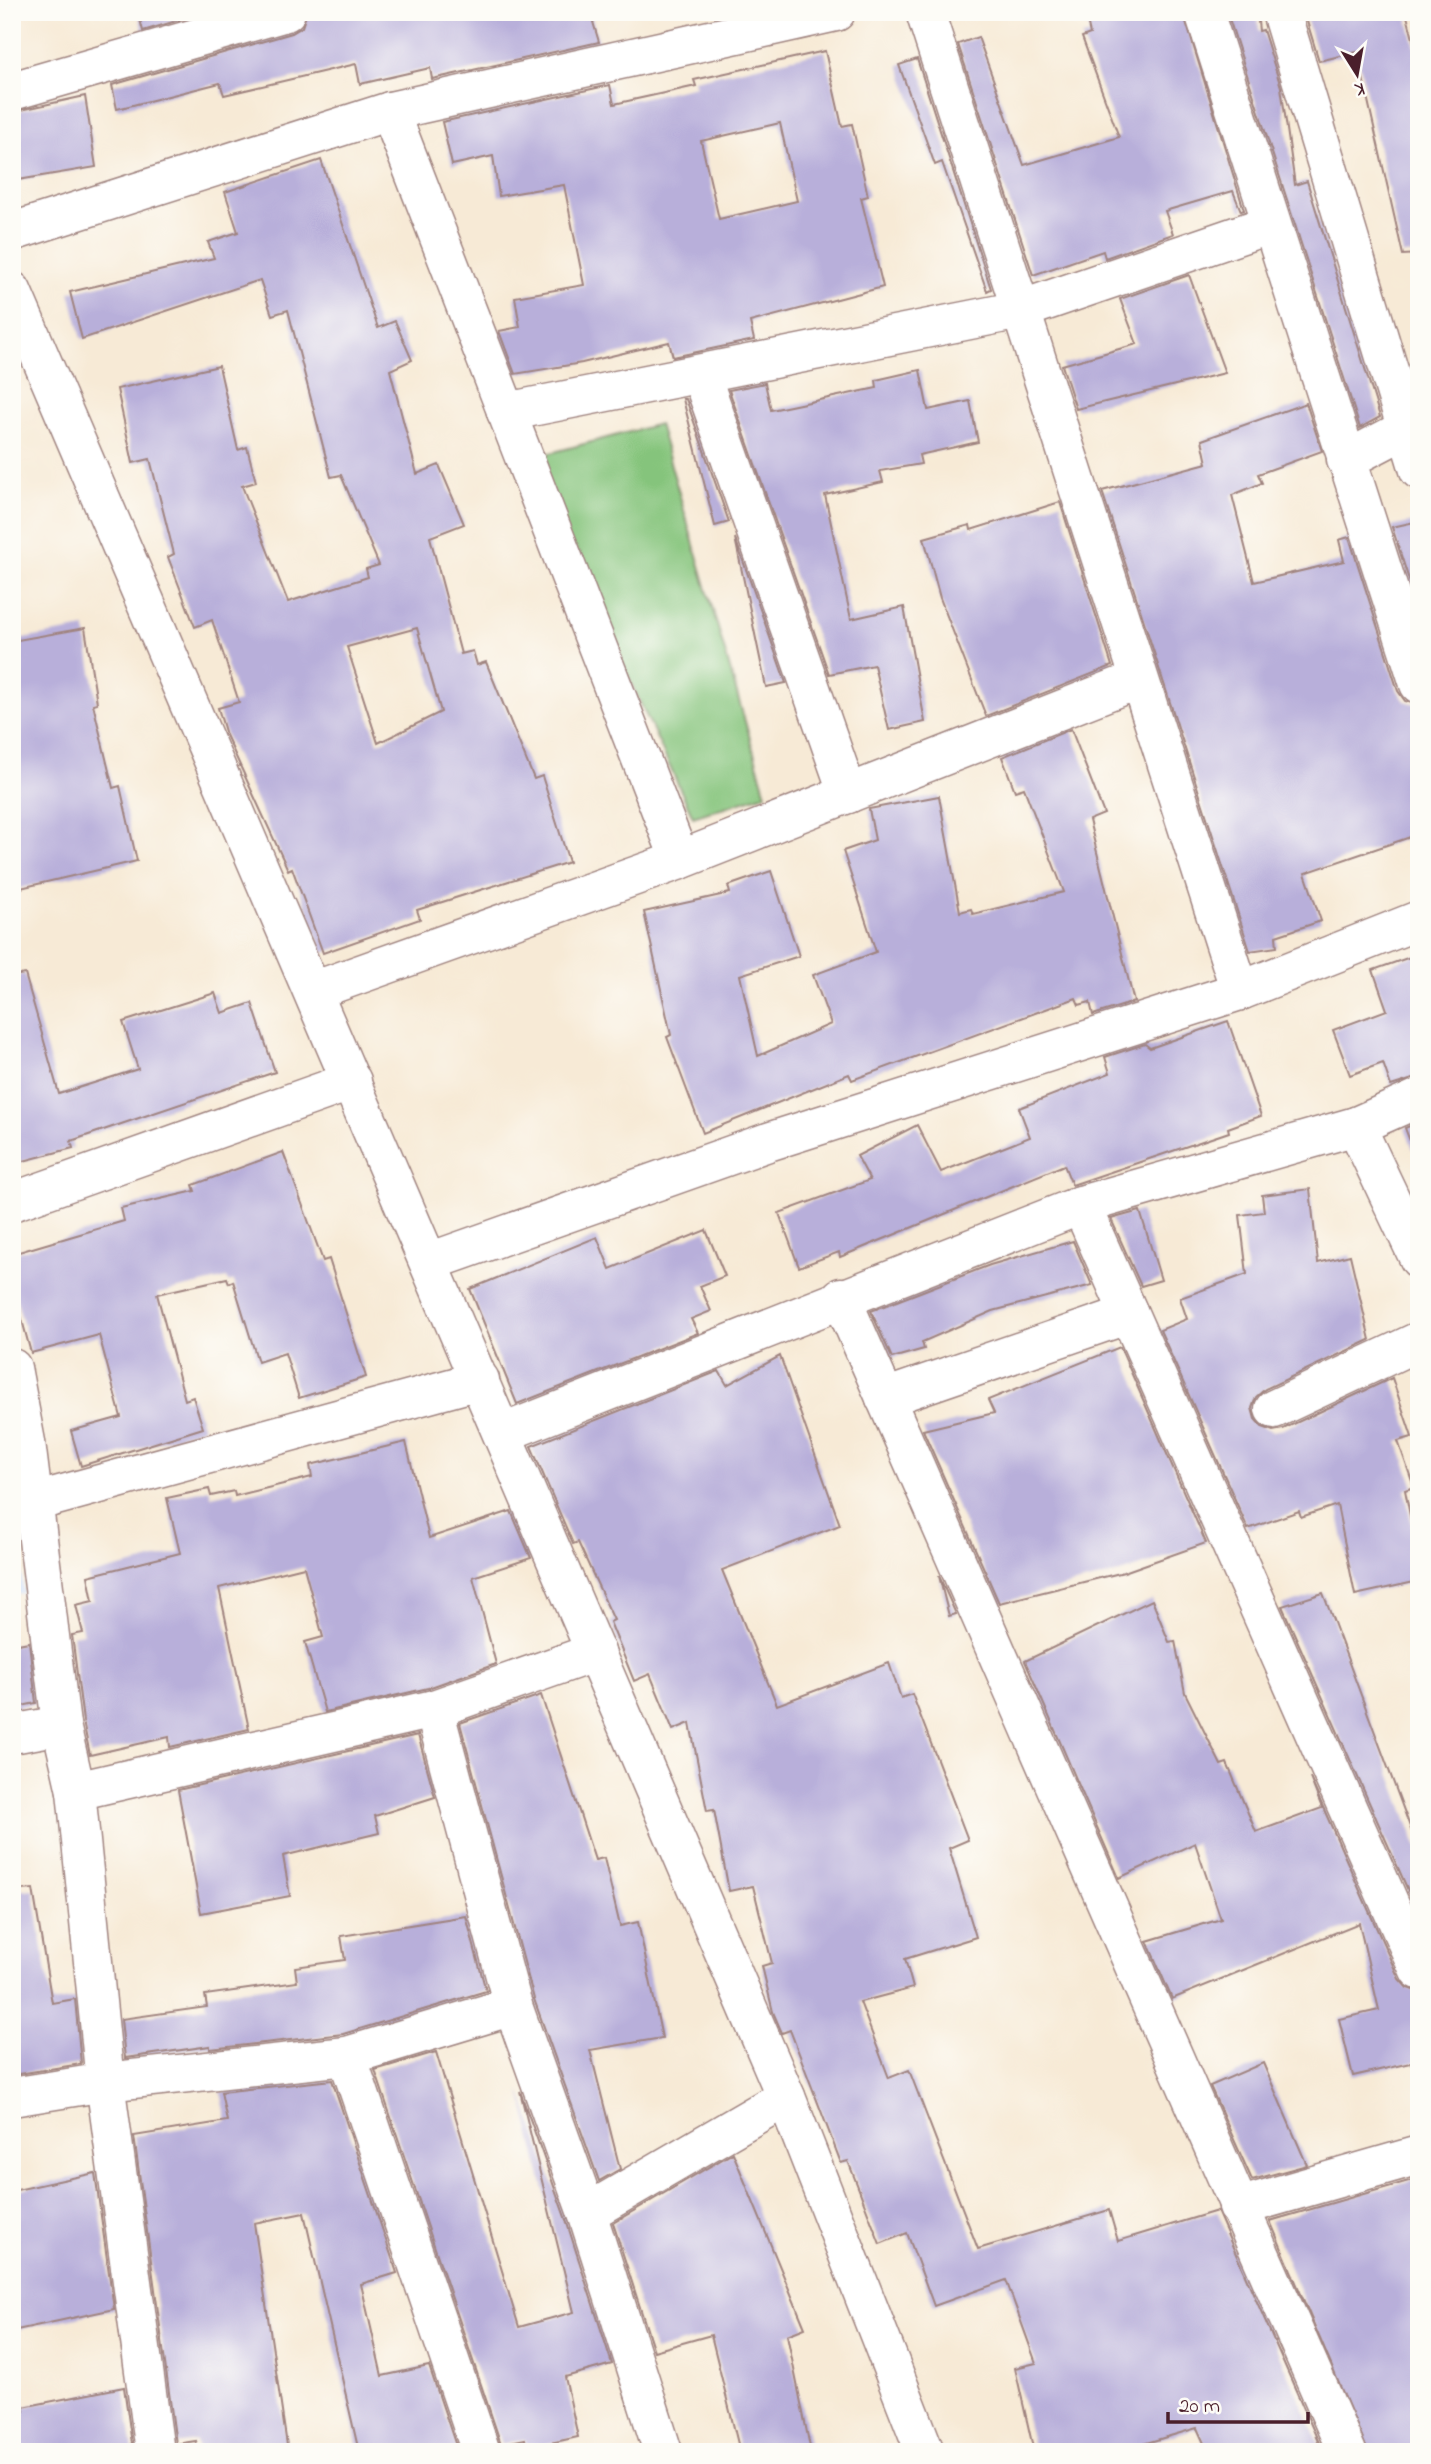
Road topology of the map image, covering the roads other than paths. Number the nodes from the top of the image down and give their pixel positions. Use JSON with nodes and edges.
{"nodes":[{"id":1,"x":286,"y":12,"type":"edge"},
{"id":2,"x":836,"y":12,"type":"edge"},
{"id":3,"x":925,"y":12,"type":"edge"},
{"id":4,"x":1204,"y":12,"type":"edge"},
{"id":5,"x":1282,"y":12,"type":"edge"},
{"id":6,"x":12,"y":91,"type":"edge"},
{"id":7,"x":390,"y":111,"type":"junction"},
{"id":8,"x":1271,"y":224,"type":"junction"},
{"id":9,"x":12,"y":232,"type":"edge"},
{"id":10,"x":12,"y":291,"type":"edge"},
{"id":11,"x":1020,"y":310,"type":"junction"},
{"id":12,"x":21,"y":336,"type":"edge"},
{"id":13,"x":701,"y":375,"type":"junction"},
{"id":14,"x":506,"y":412,"type":"junction"},
{"id":15,"x":1412,"y":426,"type":"edge"},
{"id":16,"x":1346,"y":460,"type":"junction"},
{"id":17,"x":1419,"y":470,"type":"edge"},
{"id":18,"x":1139,"y":679,"type":"junction"},
{"id":19,"x":1419,"y":684,"type":"edge"},
{"id":20,"x":848,"y":794,"type":"junction"},
{"id":21,"x":680,"y":860,"type":"junction"},
{"id":22,"x":1419,"y":920,"type":"edge"},
{"id":23,"x":313,"y":991,"type":"junction"},
{"id":24,"x":1240,"y":991,"type":"junction"},
{"id":25,"x":352,"y":1081,"type":"junction"},
{"id":26,"x":1419,"y":1098,"type":"edge"},
{"id":27,"x":1356,"y":1126,"type":"junction"},
{"id":28,"x":12,"y":1202,"type":"edge"},
{"id":29,"x":1081,"y":1205,"type":"junction"},
{"id":30,"x":1419,"y":1259,"type":"edge"},
{"id":31,"x":429,"y":1262,"type":"junction"},
{"id":32,"x":841,"y":1297,"type":"junction"},
{"id":33,"x":1129,"y":1314,"type":"junction"},
{"id":34,"x":1419,"y":1341,"type":"edge"},
{"id":35,"x":12,"y":1368,"type":"edge"},
{"id":36,"x":480,"y":1380,"type":"junction"},
{"id":37,"x":885,"y":1398,"type":"junction"},
{"id":38,"x":1274,"y":1409,"type":"dead end"},
{"id":39,"x":503,"y":1433,"type":"junction"},
{"id":40,"x":34,"y":1502,"type":"junction"},
{"id":41,"x":596,"y":1653,"type":"junction"},
{"id":42,"x":434,"y":1709,"type":"junction"},
{"id":43,"x":61,"y":1726,"type":"junction"},
{"id":44,"x":12,"y":1734,"type":"edge"},
{"id":45,"x":76,"y":1791,"type":"junction"},
{"id":46,"x":1419,"y":1970,"type":"edge"},
{"id":47,"x":513,"y":2006,"type":"junction"},
{"id":48,"x":348,"y":2056,"type":"junction"},
{"id":49,"x":105,"y":2082,"type":"junction"},
{"id":50,"x":12,"y":2097,"type":"edge"},
{"id":51,"x":786,"y":2097,"type":"junction"},
{"id":52,"x":1419,"y":2155,"type":"edge"},
{"id":53,"x":1238,"y":2207,"type":"junction"},
{"id":54,"x":587,"y":2213,"type":"junction"},
{"id":55,"x":155,"y":2452,"type":"edge"},
{"id":56,"x":481,"y":2452,"type":"edge"},
{"id":57,"x":663,"y":2452,"type":"edge"},
{"id":58,"x":925,"y":2452,"type":"edge"},
{"id":59,"x":1347,"y":2452,"type":"edge"}],
"edges":[{"from":1,"to":6,"type":"street"},
{"from":2,"to":7,"type":"street"},
{"from":3,"to":11,"type":"street"},
{"from":4,"to":8,"type":"street"},
{"from":5,"to":15,"type":"street"},
{"from":7,"to":9,"type":"street"},
{"from":7,"to":14,"type":"street"},
{"from":8,"to":11,"type":"street"},
{"from":8,"to":16,"type":"street"},
{"from":10,"to":12,"type":"street"},
{"from":11,"to":13,"type":"street"},
{"from":11,"to":18,"type":"street"},
{"from":12,"to":23,"type":"street"},
{"from":13,"to":14,"type":"street"},
{"from":13,"to":20,"type":"street"},
{"from":14,"to":21,"type":"street"},
{"from":15,"to":16,"type":"street"},
{"from":15,"to":17,"type":"street"},
{"from":16,"to":19,"type":"street"},
{"from":18,"to":20,"type":"street"},
{"from":18,"to":24,"type":"street"},
{"from":20,"to":21,"type":"street"},
{"from":21,"to":23,"type":"street"},
{"from":22,"to":24,"type":"street"},
{"from":23,"to":25,"type":"street"},
{"from":24,"to":31,"type":"street"},
{"from":25,"to":28,"type":"street"},
{"from":25,"to":31,"type":"street"},
{"from":26,"to":27,"type":"street"},
{"from":27,"to":29,"type":"street"},
{"from":27,"to":30,"type":"street"},
{"from":29,"to":32,"type":"street"},
{"from":29,"to":33,"type":"street"},
{"from":31,"to":36,"type":"street"},
{"from":32,"to":37,"type":"street"},
{"from":32,"to":39,"type":"street"},
{"from":33,"to":37,"type":"street"},
{"from":33,"to":46,"type":"street"},
{"from":34,"to":38,"type":"street"},
{"from":35,"to":40,"type":"street"},
{"from":36,"to":39,"type":"street"},
{"from":36,"to":40,"type":"street"},
{"from":37,"to":53,"type":"street"},
{"from":39,"to":41,"type":"street"},
{"from":40,"to":43,"type":"street"},
{"from":41,"to":42,"type":"street"},
{"from":41,"to":51,"type":"street"},
{"from":42,"to":45,"type":"street"},
{"from":42,"to":47,"type":"street"},
{"from":43,"to":44,"type":"street"},
{"from":43,"to":45,"type":"street"},
{"from":45,"to":49,"type":"street"},
{"from":47,"to":48,"type":"street"},
{"from":47,"to":54,"type":"street"},
{"from":48,"to":49,"type":"street"},
{"from":48,"to":56,"type":"street"},
{"from":49,"to":50,"type":"street"},
{"from":49,"to":55,"type":"street"},
{"from":51,"to":54,"type":"street"},
{"from":51,"to":58,"type":"street"},
{"from":52,"to":53,"type":"street"},
{"from":53,"to":59,"type":"street"},
{"from":54,"to":57,"type":"street"}]}
